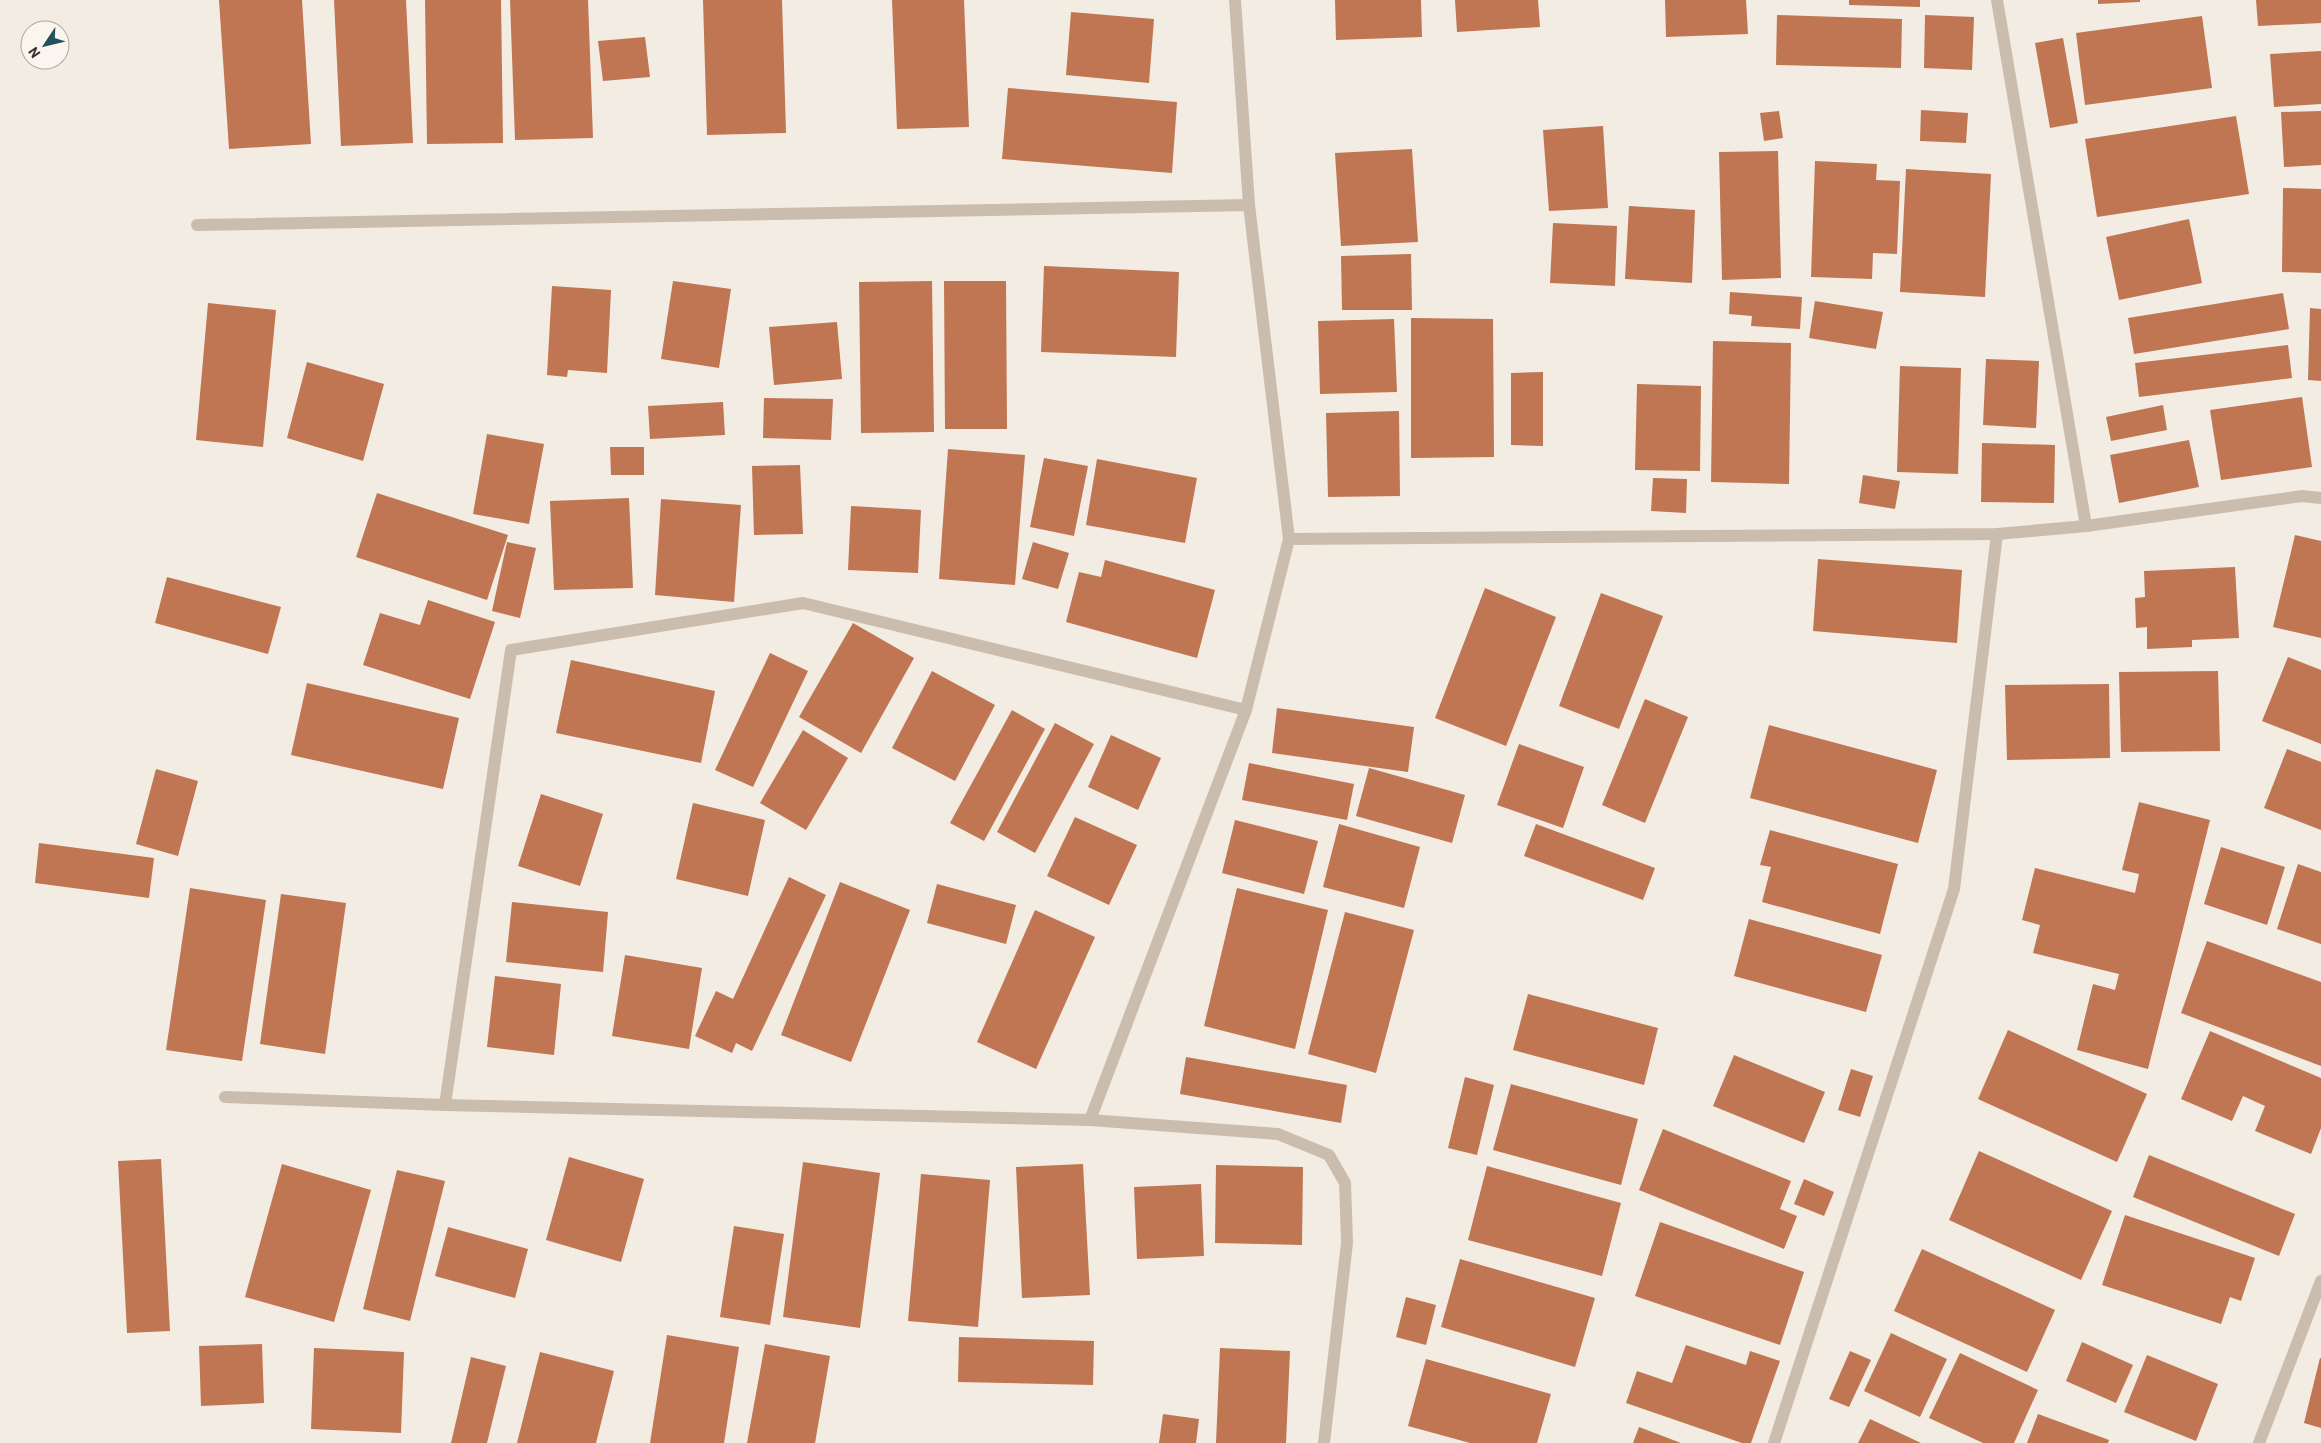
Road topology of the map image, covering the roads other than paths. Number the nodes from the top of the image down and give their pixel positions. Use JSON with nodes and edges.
{"nodes":[{"id":1,"x":1235,"y":0,"type":"edge"},
{"id":2,"x":1997,"y":0,"type":"edge"},
{"id":3,"x":1249,"y":205,"type":"junction"},
{"id":4,"x":197,"y":225,"type":"dead end"},
{"id":5,"x":2321,"y":498,"type":"edge"},
{"id":6,"x":2086,"y":526,"type":"junction"},
{"id":7,"x":1997,"y":534,"type":"junction"},
{"id":8,"x":1289,"y":540,"type":"junction"},
{"id":9,"x":1246,"y":710,"type":"junction"},
{"id":10,"x":225,"y":1097,"type":"dead end"},
{"id":11,"x":445,"y":1105,"type":"junction"},
{"id":12,"x":1090,"y":1120,"type":"junction"},
{"id":13,"x":2321,"y":1281,"type":"edge"},
{"id":14,"x":1324,"y":1443,"type":"edge"},
{"id":15,"x":1774,"y":1443,"type":"edge"},
{"id":16,"x":2259,"y":1443,"type":"edge"}],
"edges":[{"from":1,"to":3,"type":"street"},
{"from":2,"to":6,"type":"street"},
{"from":3,"to":4,"type":"street"},
{"from":3,"to":8,"type":"street"},
{"from":5,"to":6,"type":"street"},
{"from":6,"to":7,"type":"street"},
{"from":7,"to":8,"type":"street"},
{"from":7,"to":15,"type":"street"},
{"from":8,"to":9,"type":"street"},
{"from":9,"to":11,"type":"street"},
{"from":9,"to":12,"type":"street"},
{"from":10,"to":11,"type":"street"},
{"from":11,"to":12,"type":"street"},
{"from":12,"to":14,"type":"street"},
{"from":13,"to":16,"type":"street"}]}
